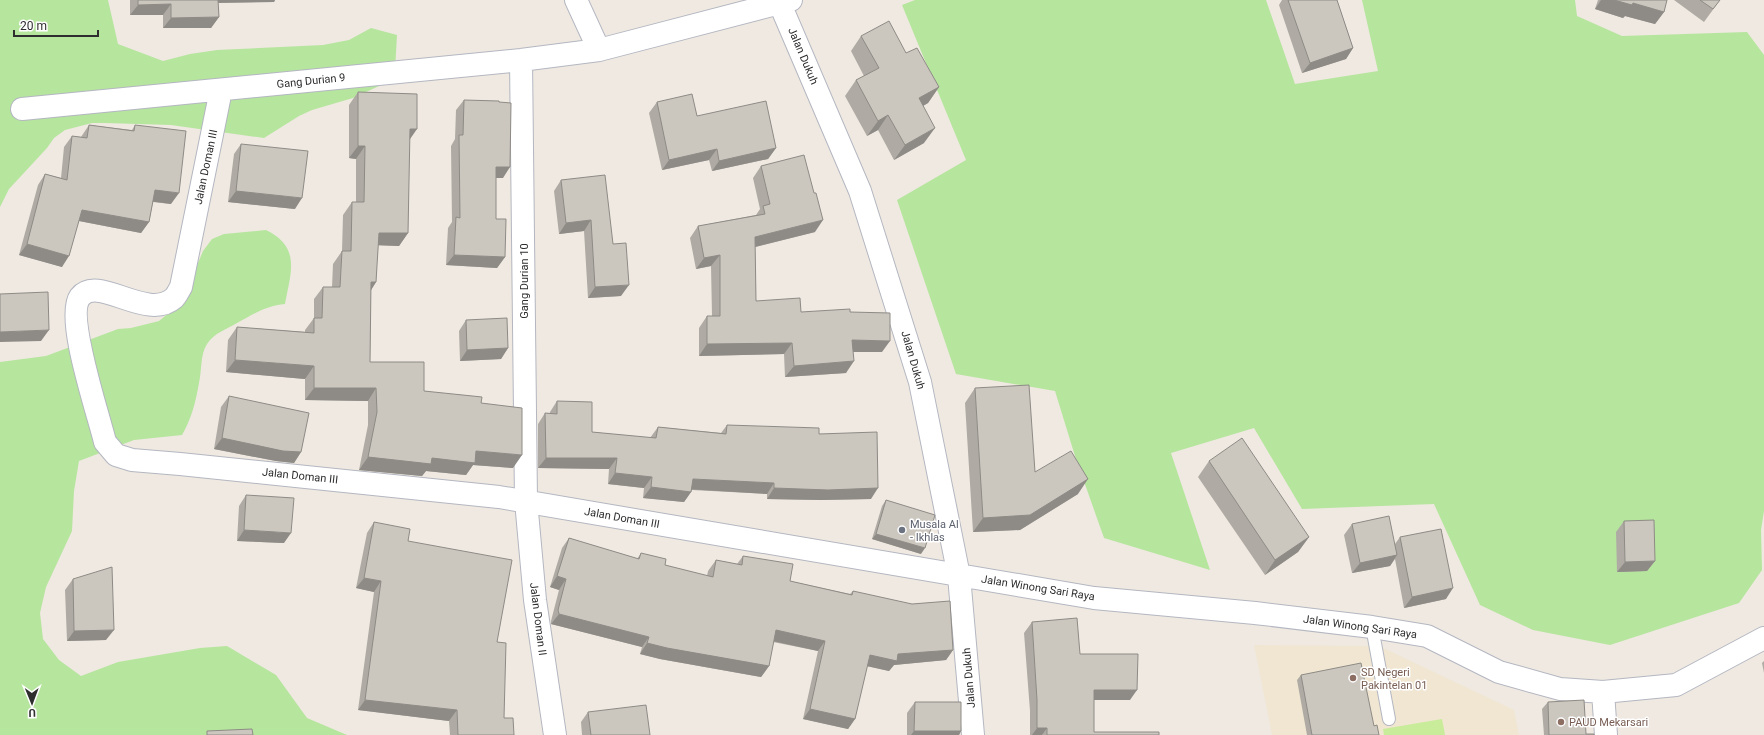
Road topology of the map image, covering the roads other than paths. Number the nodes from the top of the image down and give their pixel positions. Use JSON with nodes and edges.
{"nodes":[{"id":1,"x":576,"y":0,"type":"edge"},
{"id":2,"x":786,"y":2,"type":"edge"},
{"id":3,"x":599,"y":50,"type":"junction"},
{"id":4,"x":521,"y":60,"type":"junction"},
{"id":5,"x":221,"y":90,"type":"junction"},
{"id":6,"x":22,"y":109,"type":"dead end"},
{"id":7,"x":526,"y":501,"type":"junction"},
{"id":8,"x":959,"y":576,"type":"junction"},
{"id":9,"x":1372,"y":627,"type":"junction"},
{"id":10,"x":1764,"y":638,"type":"edge"},
{"id":11,"x":1602,"y":692,"type":"junction"},
{"id":12,"x":1389,"y":719,"type":"dead end"},
{"id":13,"x":555,"y":735,"type":"edge"},
{"id":14,"x":973,"y":735,"type":"edge"},
{"id":15,"x":1606,"y":735,"type":"edge"}],
"edges":[{"from":1,"to":3,"type":"street"},
{"from":2,"to":3,"type":"street","name":"Gang Durian 9"},
{"from":2,"to":8,"type":"street","name":"Jalan Dukuh"},
{"from":3,"to":4,"type":"street","name":"Gang Durian 9"},
{"from":4,"to":5,"type":"street","name":"Gang Durian 9"},
{"from":4,"to":7,"type":"street","name":"Gang Durian 10"},
{"from":5,"to":6,"type":"street","name":"Gang Durian 9"},
{"from":5,"to":7,"type":"street","name":"Jalan Doman III"},
{"from":7,"to":8,"type":"street","name":"Jalan Doman III"},
{"from":7,"to":13,"type":"street","name":"Jalan Doman II"},
{"from":8,"to":9,"type":"street","name":"Jalan Winong Sari Raya"},
{"from":8,"to":14,"type":"street","name":"Jalan Dukuh"},
{"from":9,"to":11,"type":"street","name":"Jalan Winong Sari Raya"},
{"from":9,"to":12,"type":"lane"},
{"from":10,"to":11,"type":"street","name":"Jalan Winong Sari Raya"},
{"from":11,"to":15,"type":"street"}]}
